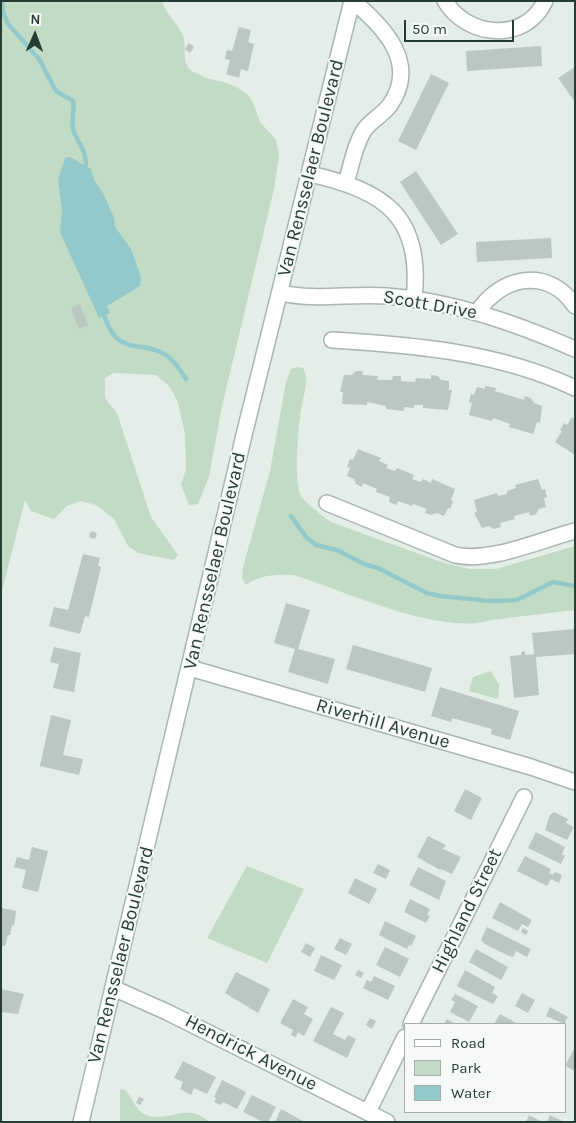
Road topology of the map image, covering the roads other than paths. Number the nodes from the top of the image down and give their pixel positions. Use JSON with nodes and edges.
{"nodes":[{"id":1,"x":352,"y":1,"type":"edge"},
{"id":2,"x":445,"y":1,"type":"edge"},
{"id":3,"x":545,"y":1,"type":"edge"},
{"id":4,"x":310,"y":174,"type":"junction"},
{"id":5,"x":346,"y":183,"type":"junction"},
{"id":6,"x":281,"y":293,"type":"junction"},
{"id":7,"x":414,"y":299,"type":"junction"},
{"id":8,"x":575,"y":306,"type":"edge"},
{"id":9,"x":477,"y":313,"type":"junction"},
{"id":10,"x":332,"y":340,"type":"dead end"},
{"id":11,"x":575,"y":349,"type":"edge"},
{"id":12,"x":575,"y":388,"type":"edge"},
{"id":13,"x":327,"y":503,"type":"dead end"},
{"id":14,"x":575,"y":531,"type":"edge"},
{"id":15,"x":190,"y":668,"type":"junction"},
{"id":16,"x":575,"y":782,"type":"edge"},
{"id":17,"x":524,"y":797,"type":"dead end"},
{"id":18,"x":113,"y":988,"type":"junction"},
{"id":19,"x":411,"y":1023,"type":"edge"},
{"id":20,"x":404,"y":1039,"type":"edge"},
{"id":21,"x":368,"y":1112,"type":"junction"},
{"id":22,"x":81,"y":1122,"type":"edge"},
{"id":23,"x":387,"y":1122,"type":"edge"}],
"edges":[{"from":1,"to":4,"type":"street","name":"Van Rensselaer Boulevard"},
{"from":1,"to":5,"type":"street"},
{"from":2,"to":3,"type":"street"},
{"from":4,"to":5,"type":"street"},
{"from":4,"to":6,"type":"street","name":"Van Rensselaer Boulevard"},
{"from":5,"to":7,"type":"street"},
{"from":6,"to":7,"type":"street","name":"Scott Drive"},
{"from":6,"to":15,"type":"street","name":"Van Rensselaer Boulevard"},
{"from":7,"to":9,"type":"street","name":"Scott Drive"},
{"from":8,"to":9,"type":"street"},
{"from":9,"to":11,"type":"street","name":"Scott Drive"},
{"from":10,"to":12,"type":"street"},
{"from":13,"to":14,"type":"street"},
{"from":15,"to":16,"type":"street","name":"Riverhill Avenue"},
{"from":15,"to":18,"type":"street","name":"Van Rensselaer Boulevard"},
{"from":17,"to":19,"type":"street","name":"Highland Street"},
{"from":18,"to":21,"type":"street","name":"Hendrick Avenue"},
{"from":18,"to":22,"type":"street","name":"Van Rensselaer Boulevard"},
{"from":20,"to":21,"type":"street"},
{"from":21,"to":23,"type":"street","name":"Hendrick Avenue"}]}
